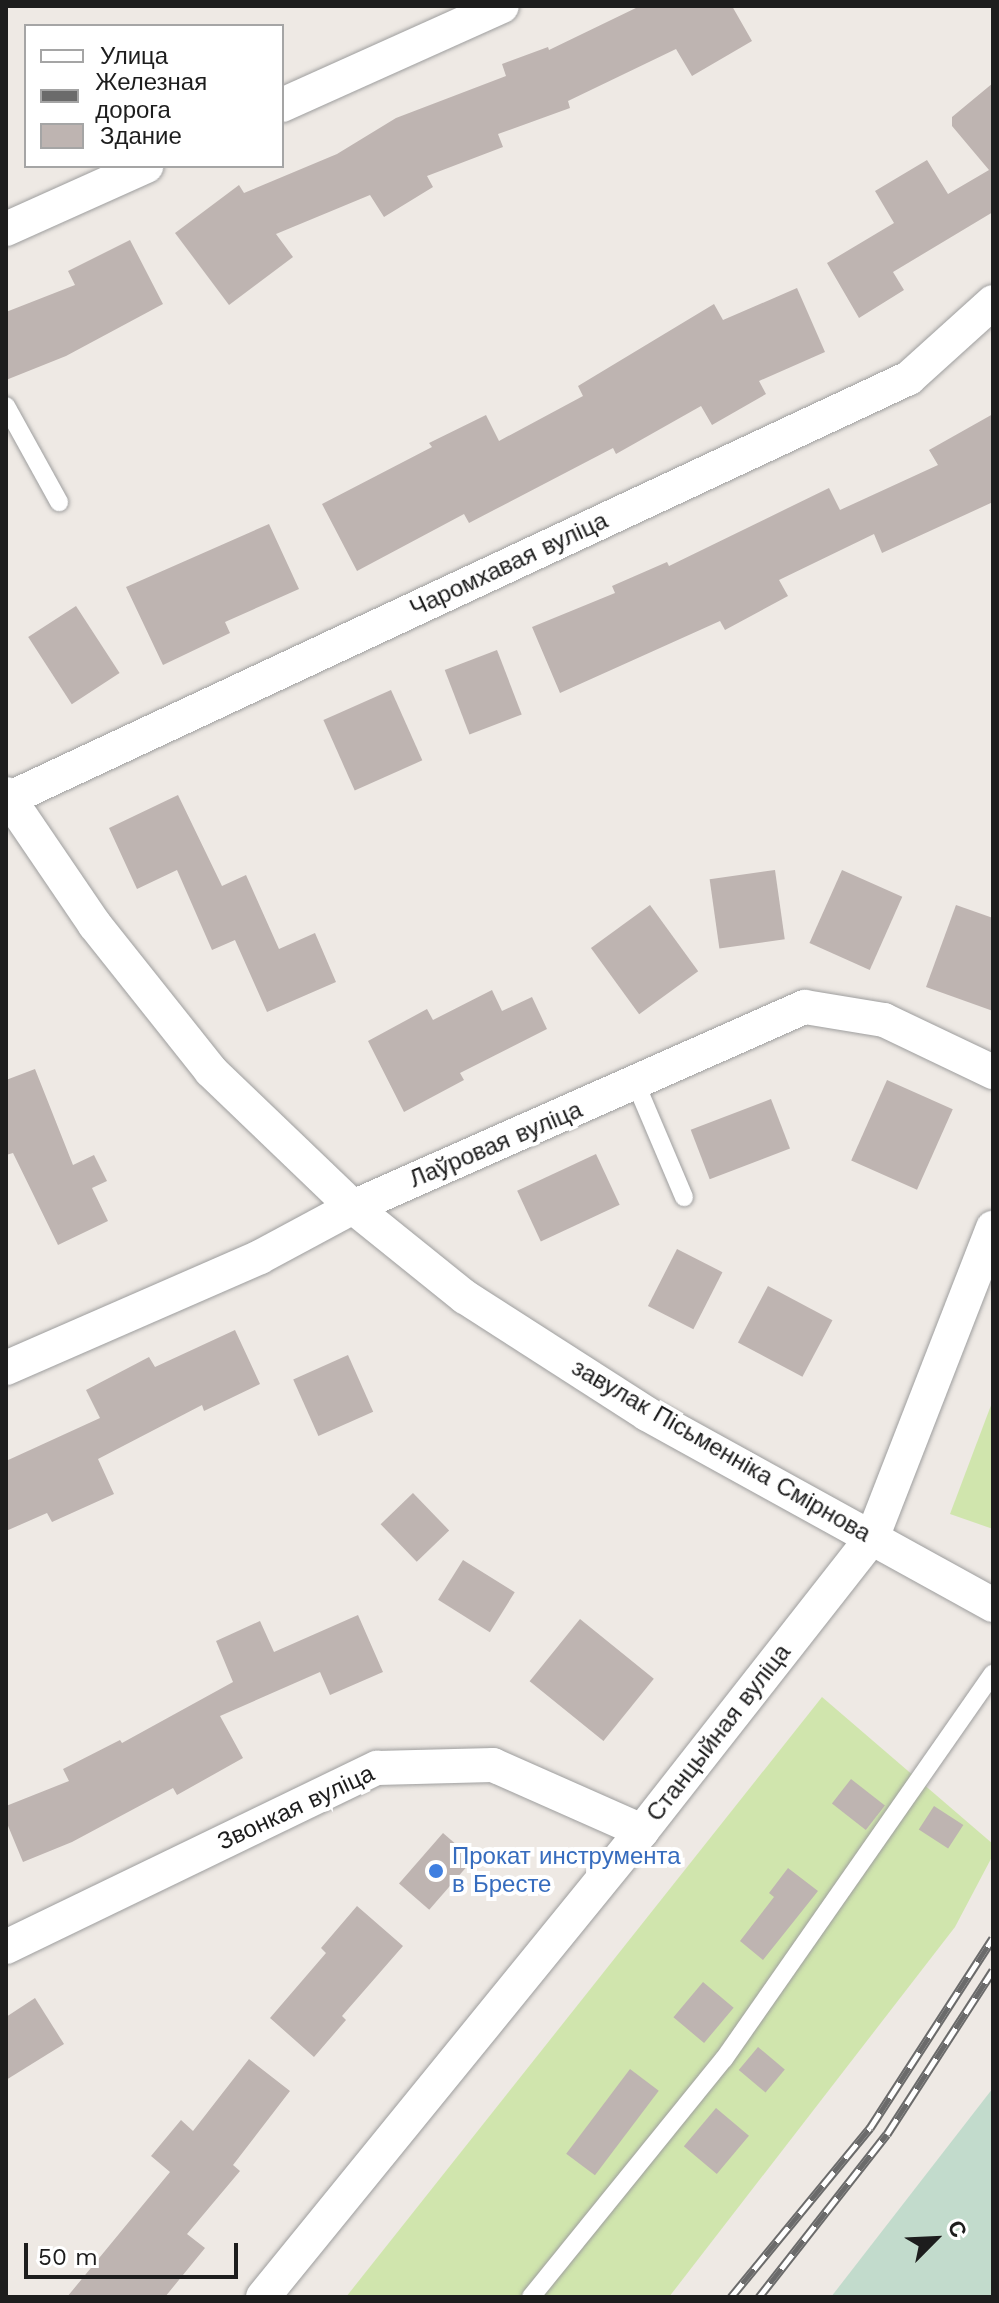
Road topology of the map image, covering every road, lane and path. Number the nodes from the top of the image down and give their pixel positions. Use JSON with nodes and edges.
{"nodes":[{"id":1,"x":502,"y":6,"type":"edge"},
{"id":2,"x":284,"y":104,"type":"edge"},
{"id":3,"x":142,"y":168,"type":"edge"},
{"id":4,"x":6,"y":229,"type":"edge"},
{"id":5,"x":993,"y":302,"type":"edge"},
{"id":6,"x":6,"y":406,"type":"edge"},
{"id":7,"x":59,"y":502,"type":"dead end"},
{"id":8,"x":7,"y":797,"type":"edge"},
{"id":9,"x":993,"y":1072,"type":"edge"},
{"id":10,"x":636,"y":1084,"type":"junction"},
{"id":11,"x":684,"y":1197,"type":"dead end"},
{"id":12,"x":353,"y":1207,"type":"junction"},
{"id":13,"x":993,"y":1228,"type":"edge"},
{"id":14,"x":6,"y":1368,"type":"edge"},
{"id":15,"x":872,"y":1538,"type":"junction"},
{"id":16,"x":993,"y":1605,"type":"edge"},
{"id":17,"x":993,"y":1674,"type":"edge"},
{"id":18,"x":642,"y":1831,"type":"junction"},
{"id":19,"x":6,"y":1947,"type":"edge"},
{"id":20,"x":263,"y":2297,"type":"edge"},
{"id":21,"x":531,"y":2297,"type":"edge"}],
"edges":[{"from":1,"to":2,"type":"street"},
{"from":3,"to":4,"type":"street"},
{"from":5,"to":8,"type":"street","name":"Чаромхавая вуліца"},
{"from":6,"to":7,"type":"lane"},
{"from":8,"to":12,"type":"street","name":"завулак Пісьменніка Смірнова"},
{"from":9,"to":10,"type":"street","name":"Лаўровая вуліца"},
{"from":10,"to":11,"type":"lane"},
{"from":10,"to":12,"type":"street","name":"Лаўровая вуліца"},
{"from":12,"to":14,"type":"street","name":"Лаўровая вуліца"},
{"from":12,"to":15,"type":"street","name":"завулак Пісьменніка Смірнова"},
{"from":13,"to":15,"type":"street","name":"Станцыйная вуліца"},
{"from":15,"to":16,"type":"street","name":"завулак Пісьменніка Смірнова"},
{"from":15,"to":18,"type":"street","name":"Станцыйная вуліца"},
{"from":17,"to":21,"type":"lane"},
{"from":18,"to":19,"type":"street","name":"Звонкая вуліца"},
{"from":18,"to":20,"type":"street","name":"Станцыйная вуліца"}]}
